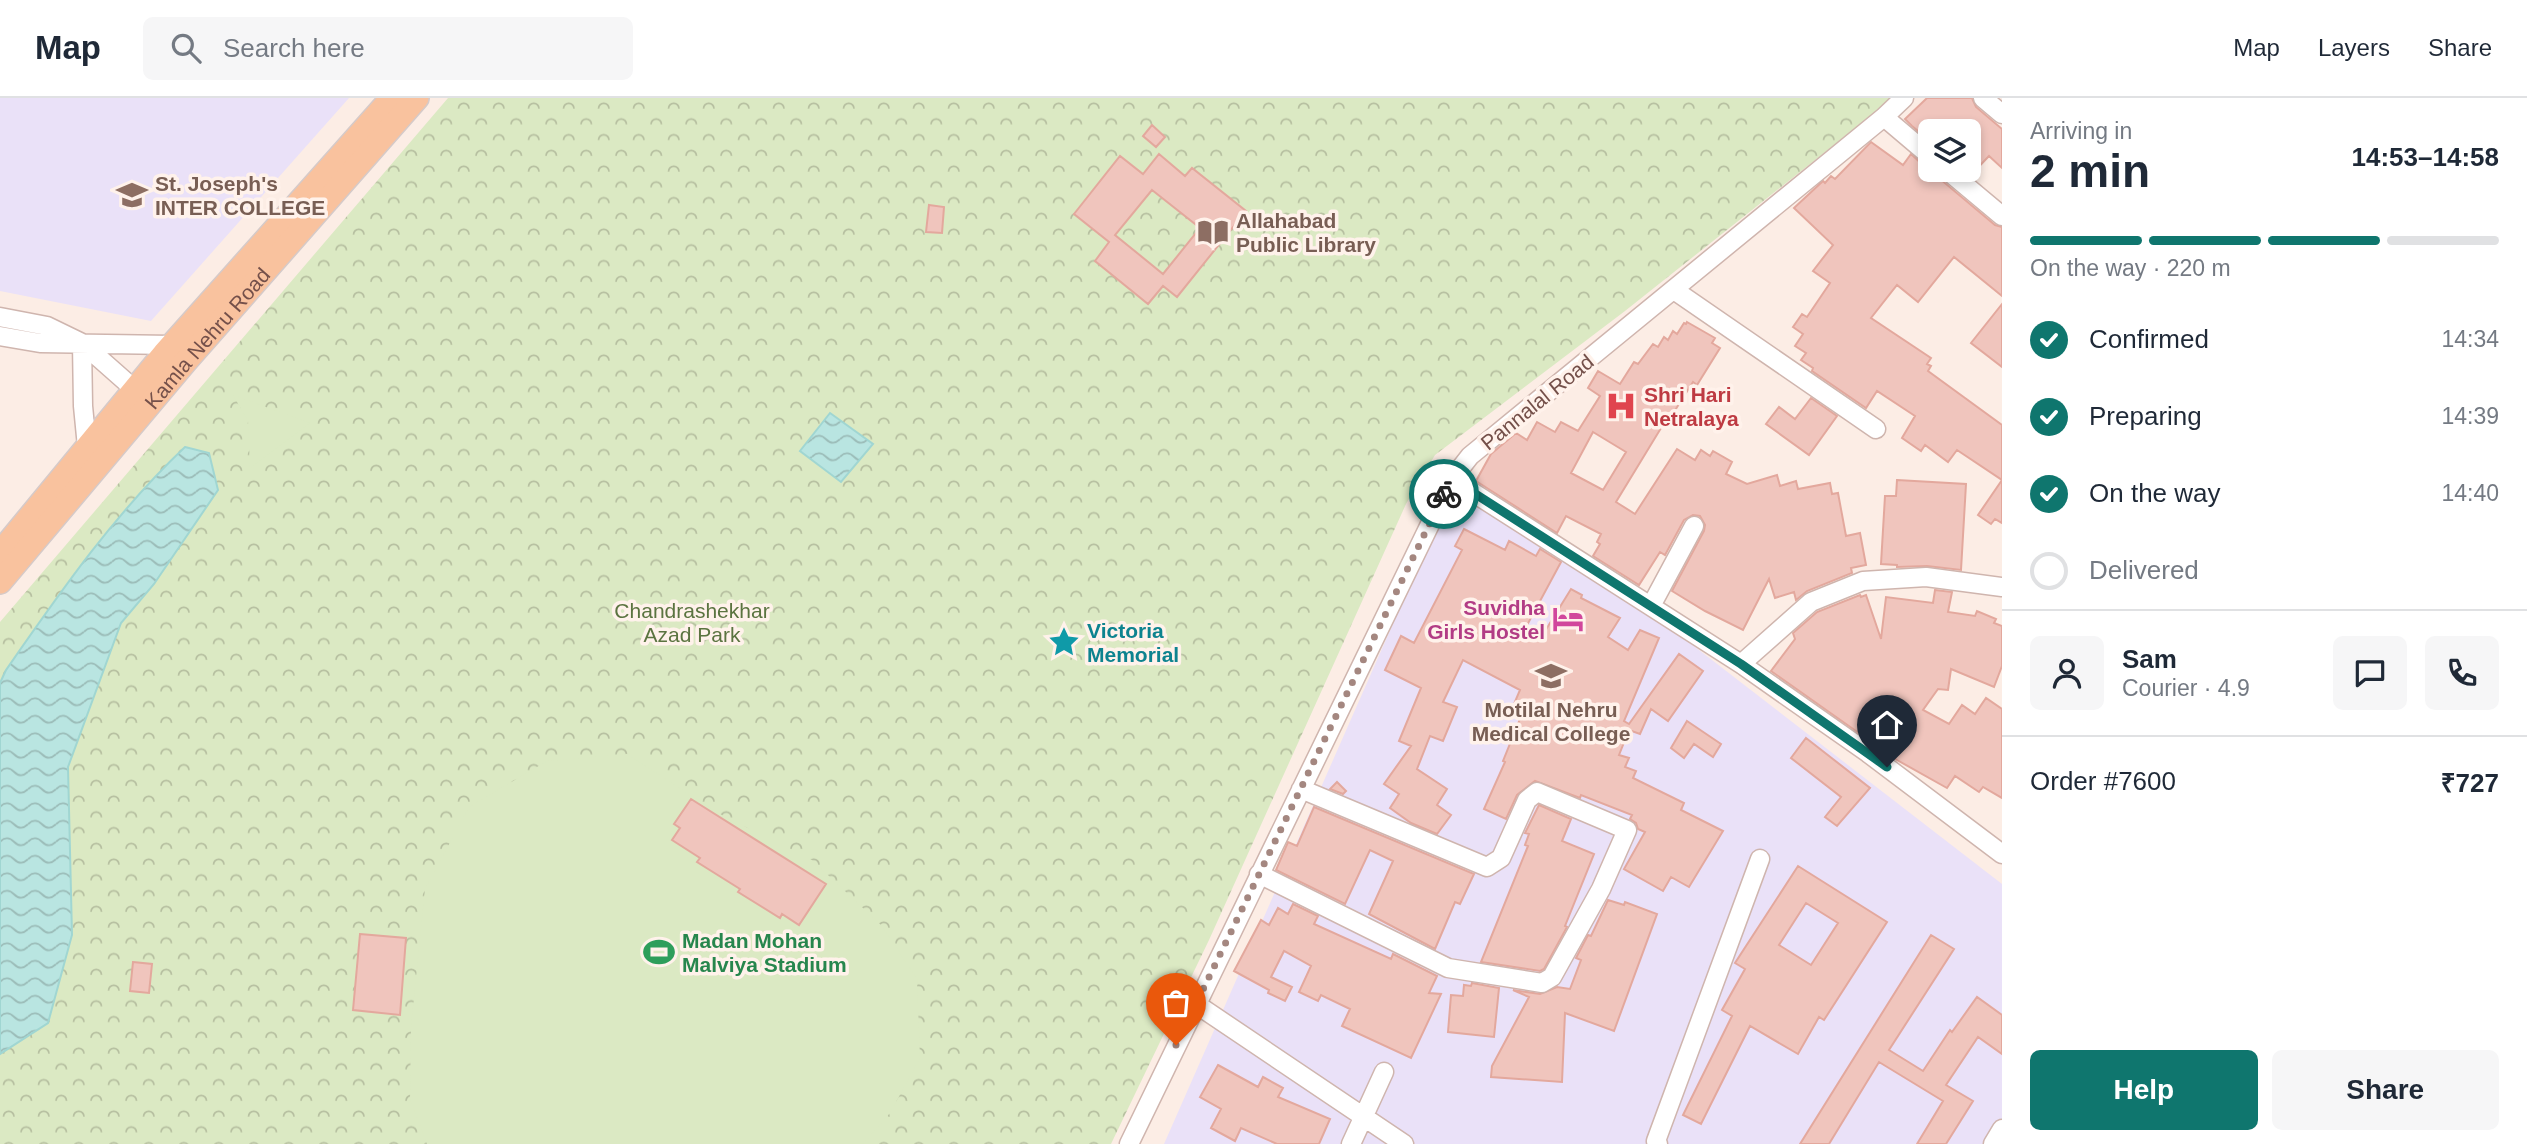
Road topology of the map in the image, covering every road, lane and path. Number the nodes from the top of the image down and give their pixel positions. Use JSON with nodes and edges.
{"nodes":[{"id":1,"x":392,"y":98,"type":"edge"},
{"id":2,"x":417,"y":98,"type":"edge"},
{"id":3,"x":1904,"y":98,"type":"edge"},
{"id":4,"x":1983,"y":98,"type":"edge"},
{"id":5,"x":2002,"y":114,"type":"edge"},
{"id":6,"x":1884,"y":117,"type":"junction"},
{"id":7,"x":1918,"y":146,"type":"edge"},
{"id":8,"x":1961,"y":182,"type":"edge"},
{"id":9,"x":2002,"y":216,"type":"edge"},
{"id":10,"x":1674,"y":290,"type":"junction"},
{"id":11,"x":0,"y":317,"type":"edge"},
{"id":12,"x":0,"y":336,"type":"edge"},
{"id":13,"x":82,"y":343,"type":"junction"},
{"id":14,"x":172,"y":345,"type":"junction"},
{"id":15,"x":142,"y":397,"type":"junction"},
{"id":16,"x":1876,"y":429,"type":"dead end"},
{"id":17,"x":87,"y":447,"type":"junction"},
{"id":18,"x":1452,"y":479,"type":"junction"},
{"id":19,"x":1694,"y":526,"type":"dead end"},
{"id":20,"x":0,"y":553,"type":"edge"},
{"id":21,"x":0,"y":582,"type":"edge"},
{"id":22,"x":2002,"y":586,"type":"edge"},
{"id":23,"x":1651,"y":606,"type":"junction"},
{"id":24,"x":1741,"y":664,"type":"junction"},
{"id":25,"x":1301,"y":789,"type":"junction"},
{"id":26,"x":2002,"y":854,"type":"edge"},
{"id":27,"x":1760,"y":859,"type":"dead end"},
{"id":28,"x":1259,"y":874,"type":"junction"},
{"id":29,"x":1196,"y":1003,"type":"junction"},
{"id":30,"x":1384,"y":1072,"type":"dead end"},
{"id":31,"x":1363,"y":1117,"type":"junction"},
{"id":32,"x":2002,"y":1129,"type":"edge"},
{"id":33,"x":1655,"y":1143,"type":"edge"},
{"id":34,"x":1129,"y":1144,"type":"edge"},
{"id":35,"x":1351,"y":1144,"type":"edge"},
{"id":36,"x":1404,"y":1144,"type":"edge"},
{"id":37,"x":1993,"y":1144,"type":"edge"}],
"edges":[{"from":1,"to":14,"type":"main road","name":"Kamla Nehru Road"},
{"from":2,"to":15,"type":"main road","name":"Kamla Nehru Road"},
{"from":3,"to":6,"type":"street","name":"Pannalal Road"},
{"from":4,"to":5,"type":"street"},
{"from":6,"to":7,"type":"street"},
{"from":6,"to":10,"type":"street","name":"Pannalal Road"},
{"from":8,"to":9,"type":"street"},
{"from":10,"to":16,"type":"street"},
{"from":10,"to":18,"type":"street","name":"Pannalal Road"},
{"from":11,"to":13,"type":"street"},
{"from":12,"to":13,"type":"street"},
{"from":13,"to":14,"type":"street"},
{"from":13,"to":15,"type":"street"},
{"from":13,"to":17,"type":"street"},
{"from":14,"to":15,"type":"main road","name":"Kamla Nehru Road"},
{"from":15,"to":17,"type":"main road","name":"Kamla Nehru Road"},
{"from":15,"to":21,"type":"main road","name":"Kamla Nehru Road"},
{"from":17,"to":20,"type":"main road","name":"Kamla Nehru Road"},
{"from":18,"to":23,"type":"street"},
{"from":18,"to":25,"type":"street","name":"Pannalal Road"},
{"from":19,"to":23,"type":"street"},
{"from":22,"to":24,"type":"street"},
{"from":23,"to":24,"type":"street"},
{"from":24,"to":26,"type":"street"},
{"from":25,"to":28,"type":"street","name":"Pannalal Road"},
{"from":25,"to":28,"type":"street"},
{"from":27,"to":33,"type":"street"},
{"from":28,"to":29,"type":"street","name":"Pannalal Road"},
{"from":29,"to":31,"type":"street"},
{"from":29,"to":34,"type":"street","name":"Pannalal Road"},
{"from":30,"to":31,"type":"street"},
{"from":31,"to":35,"type":"street"},
{"from":31,"to":36,"type":"street"},
{"from":32,"to":37,"type":"street"}]}
